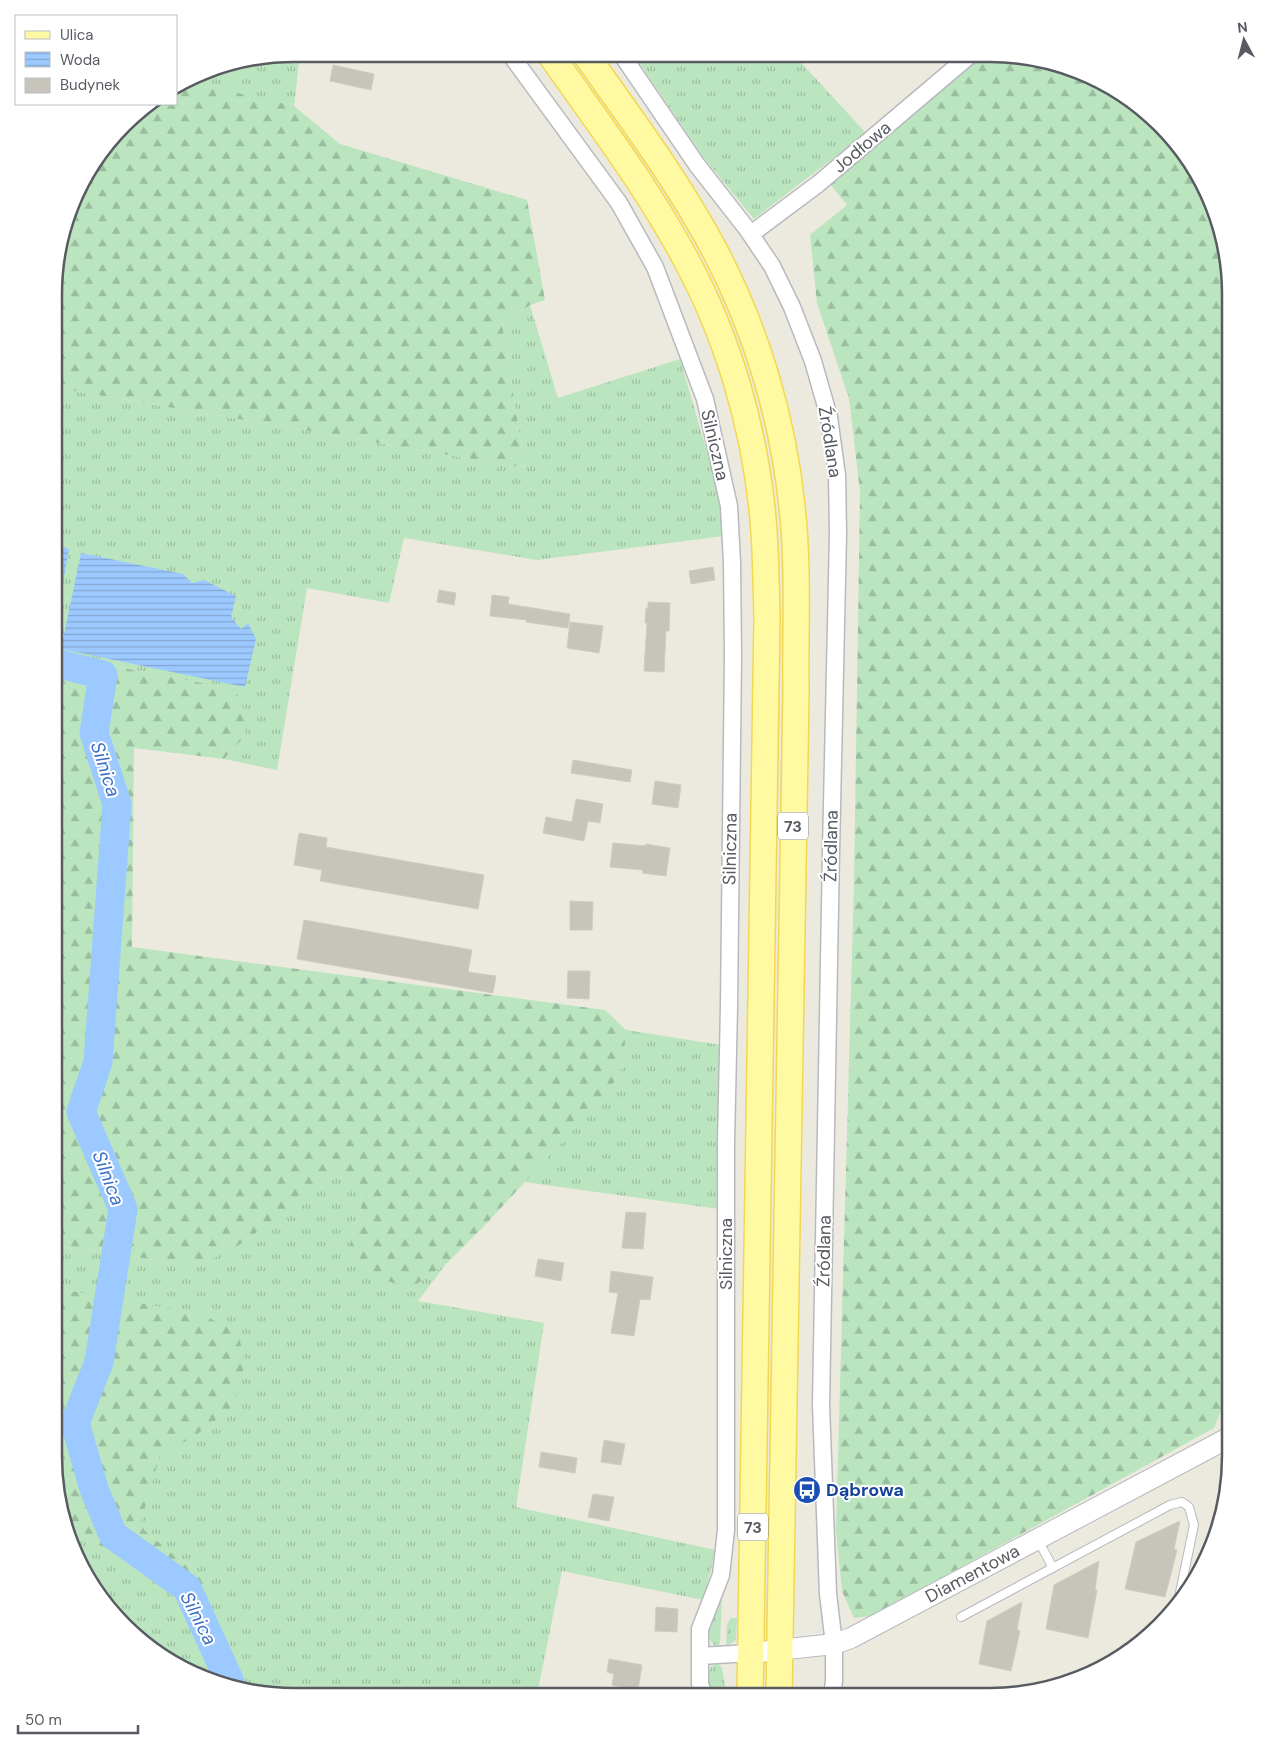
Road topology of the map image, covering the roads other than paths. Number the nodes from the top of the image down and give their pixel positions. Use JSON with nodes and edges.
{"nodes":[{"id":1,"x":516,"y":62,"type":"edge"},
{"id":2,"x":556,"y":62,"type":"edge"},
{"id":3,"x":591,"y":62,"type":"edge"},
{"id":4,"x":627,"y":62,"type":"edge"},
{"id":5,"x":963,"y":62,"type":"edge"},
{"id":6,"x":751,"y":234,"type":"junction"},
{"id":7,"x":1222,"y":1441,"type":"edge"},
{"id":8,"x":1038,"y":1540,"type":"junction"},
{"id":9,"x":1053,"y":1568,"type":"junction"},
{"id":10,"x":1182,"y":1585,"type":"edge"},
{"id":11,"x":961,"y":1617,"type":"dead end"},
{"id":12,"x":834,"y":1644,"type":"junction"},
{"id":13,"x":780,"y":1650,"type":"junction"},
{"id":14,"x":750,"y":1652,"type":"junction"},
{"id":15,"x":700,"y":1656,"type":"junction"},
{"id":16,"x":701,"y":1688,"type":"edge"},
{"id":17,"x":750,"y":1688,"type":"edge"},
{"id":18,"x":779,"y":1688,"type":"edge"},
{"id":19,"x":833,"y":1688,"type":"edge"}],
"edges":[{"from":1,"to":15,"type":"street","name":"Silniczna"},
{"from":2,"to":14,"type":"main road","number":"73"},
{"from":3,"to":13,"type":"main road","number":"73"},
{"from":4,"to":6,"type":"street","name":"Źródlana"},
{"from":5,"to":6,"type":"street","name":"Jodłowa"},
{"from":6,"to":12,"type":"street","name":"Źródlana"},
{"from":7,"to":8,"type":"street","name":"Diamentowa"},
{"from":8,"to":9,"type":"lane"},
{"from":8,"to":12,"type":"street","name":"Diamentowa"},
{"from":9,"to":10,"type":"lane"},
{"from":9,"to":11,"type":"lane"},
{"from":12,"to":13,"type":"street","name":"Diamentowa"},
{"from":12,"to":19,"type":"street","name":"Źródlana"},
{"from":13,"to":14,"type":"street","name":"Diamentowa"},
{"from":13,"to":18,"type":"main road","number":"73"},
{"from":14,"to":15,"type":"street","name":"Diamentowa"},
{"from":14,"to":17,"type":"main road","number":"73"},
{"from":15,"to":16,"type":"street","name":"Silniczna"}]}
